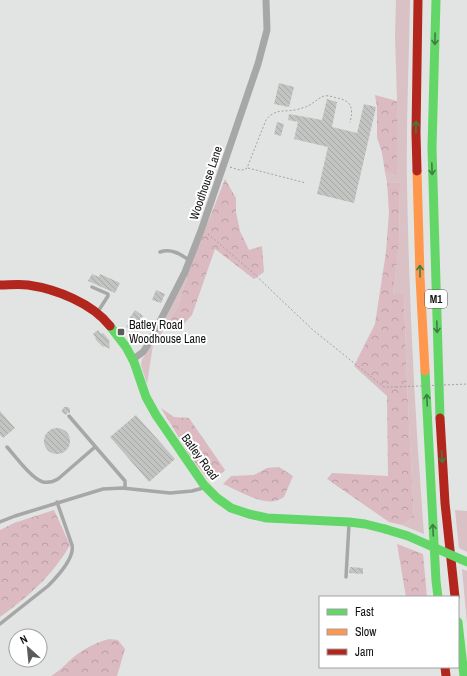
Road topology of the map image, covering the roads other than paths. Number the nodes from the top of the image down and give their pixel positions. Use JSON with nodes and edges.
{"nodes":[{"id":1,"x":266,"y":0,"type":"edge"},
{"id":2,"x":418,"y":0,"type":"edge"},
{"id":3,"x":436,"y":0,"type":"edge"},
{"id":4,"x":160,"y":252,"type":"dead end"},
{"id":5,"x":189,"y":260,"type":"junction"},
{"id":6,"x":0,"y":285,"type":"edge"},
{"id":7,"x":92,"y":287,"type":"dead end"},
{"id":8,"x":97,"y":314,"type":"junction"},
{"id":9,"x":132,"y":360,"type":"junction"},
{"id":10,"x":69,"y":416,"type":"dead end"},
{"id":11,"x":7,"y":447,"type":"dead end"},
{"id":12,"x":95,"y":447,"type":"junction"},
{"id":13,"x":125,"y":488,"type":"junction"},
{"id":14,"x":206,"y":488,"type":"junction"},
{"id":15,"x":57,"y":502,"type":"junction"},
{"id":16,"x":0,"y":522,"type":"edge"},
{"id":17,"x":349,"y":522,"type":"junction"},
{"id":18,"x":467,"y":562,"type":"edge"},
{"id":19,"x":346,"y":577,"type":"dead end"},
{"id":20,"x":438,"y":596,"type":"edge"},
{"id":21,"x":455,"y":596,"type":"edge"},
{"id":22,"x":0,"y":624,"type":"edge"},
{"id":23,"x":459,"y":631,"type":"edge"},
{"id":24,"x":464,"y":676,"type":"edge"}],
"edges":[{"from":1,"to":5,"type":"street","name":"Woodhouse Lane"},
{"from":20,"to":2,"type":"main road","number":"M1","one_way":true},
{"from":3,"to":21,"type":"main road","number":"M1","one_way":true},
{"from":4,"to":5,"type":"lane"},
{"from":5,"to":9,"type":"street","name":"Woodhouse Lane"},
{"from":6,"to":8,"type":"main road","name":"Batley Road"},
{"from":7,"to":8,"type":"lane"},
{"from":8,"to":9,"type":"main road","name":"Batley Road"},
{"from":9,"to":14,"type":"main road","name":"Batley Road"},
{"from":10,"to":12,"type":"lane"},
{"from":11,"to":12,"type":"lane"},
{"from":12,"to":13,"type":"lane"},
{"from":13,"to":14,"type":"lane"},
{"from":13,"to":15,"type":"lane"},
{"from":14,"to":17,"type":"main road","name":"Batley Road"},
{"from":15,"to":16,"type":"lane"},
{"from":15,"to":22,"type":"lane"},
{"from":17,"to":18,"type":"main road","name":"Batley Road","bridge":true},
{"from":17,"to":19,"type":"lane"},
{"from":23,"to":24,"type":"main road"}]}
